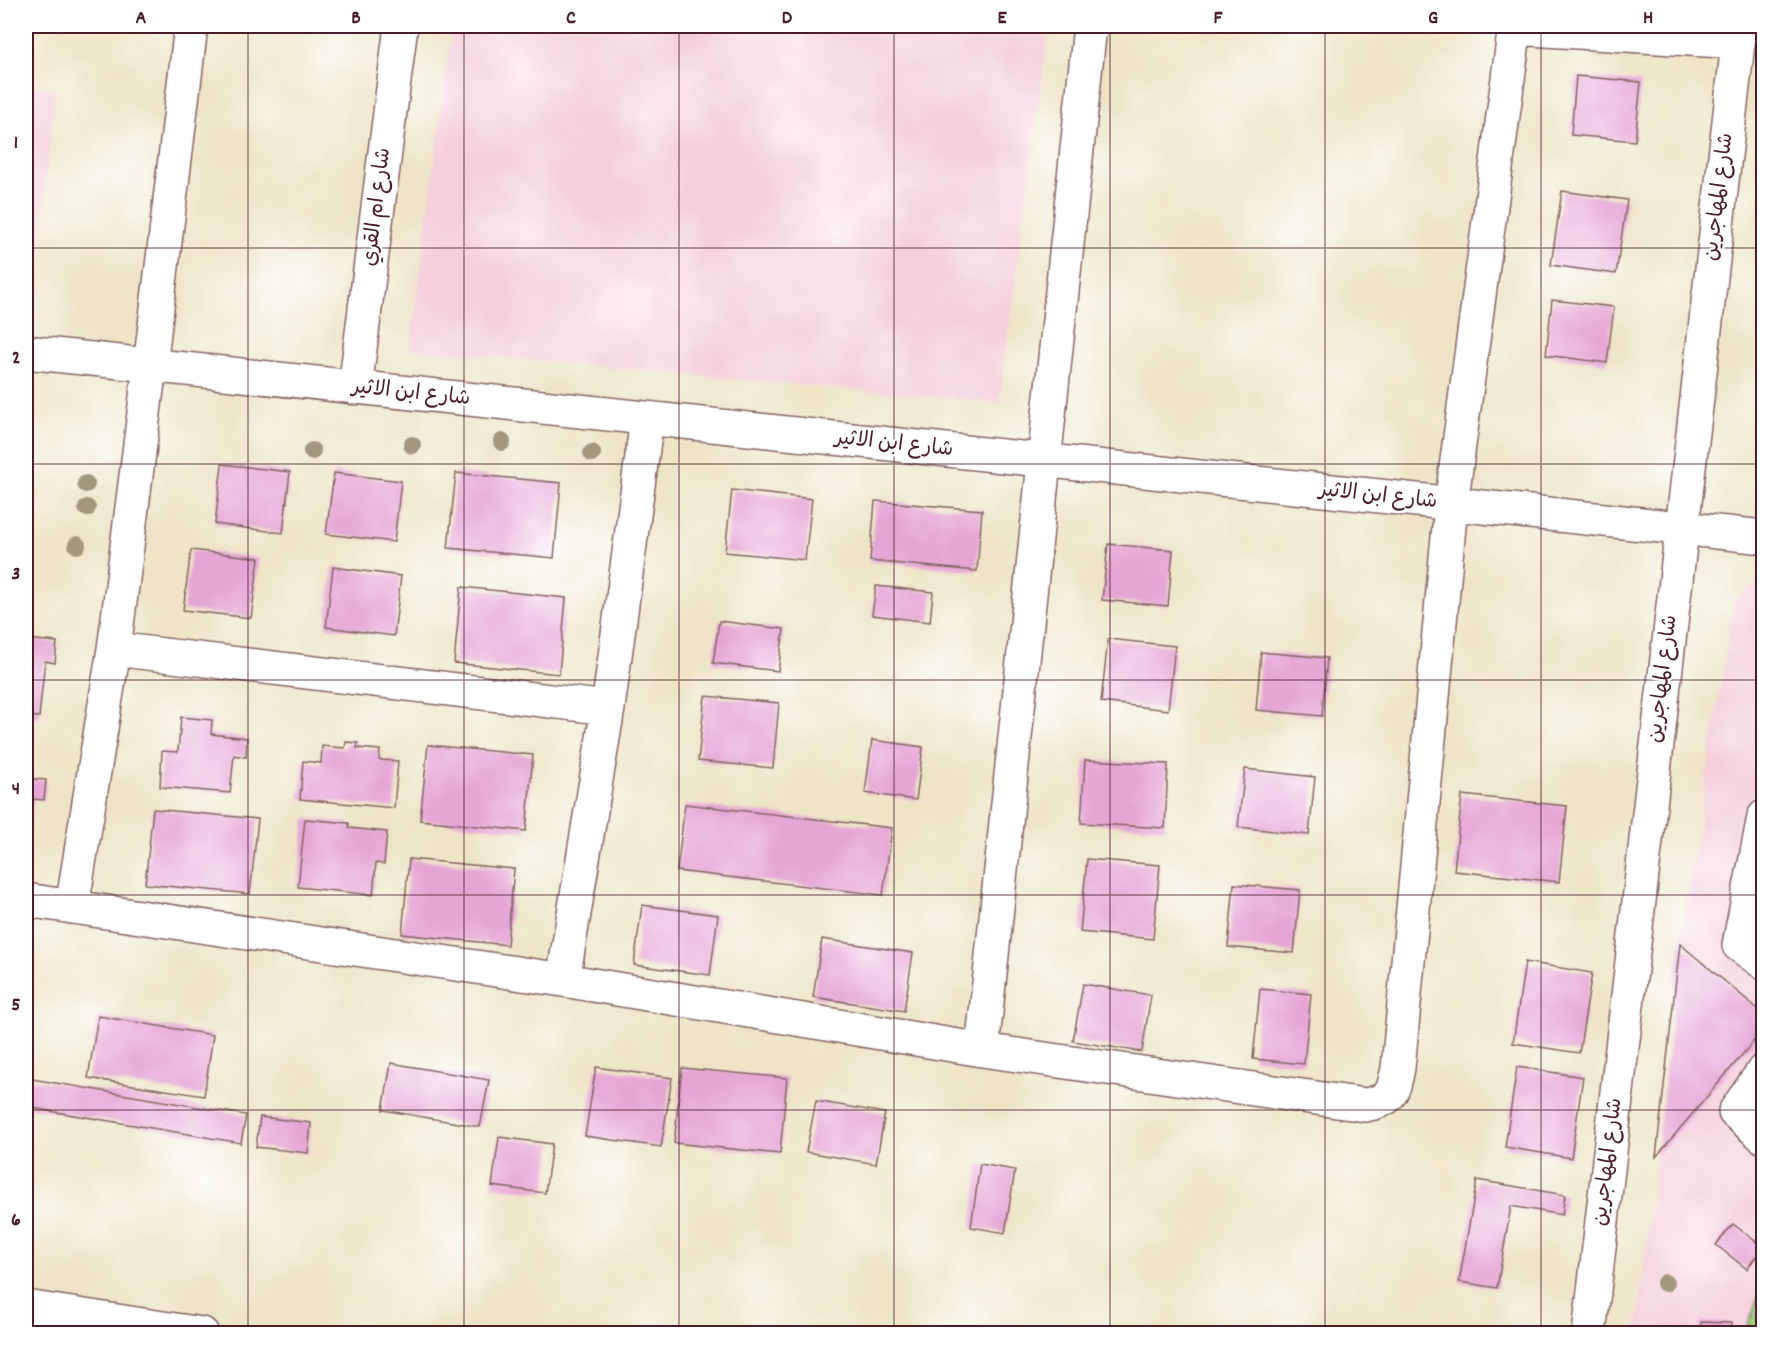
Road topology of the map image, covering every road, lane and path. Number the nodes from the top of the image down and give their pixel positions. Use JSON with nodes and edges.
{"nodes":[{"id":1,"x":191,"y":26,"type":"edge"},
{"id":2,"x":401,"y":26,"type":"edge"},
{"id":3,"x":1090,"y":26,"type":"edge"},
{"id":4,"x":1515,"y":26,"type":"edge"},
{"id":5,"x":1739,"y":34,"type":"edge"},
{"id":6,"x":26,"y":352,"type":"edge"},
{"id":7,"x":150,"y":366,"type":"junction"},
{"id":8,"x":355,"y":388,"type":"junction"},
{"id":9,"x":647,"y":419,"type":"junction"},
{"id":10,"x":1044,"y":461,"type":"junction"},
{"id":11,"x":1451,"y":505,"type":"junction"},
{"id":12,"x":1682,"y":529,"type":"junction"},
{"id":13,"x":1764,"y":537,"type":"edge"},
{"id":14,"x":114,"y":649,"type":"junction"},
{"id":15,"x":608,"y":708,"type":"junction"},
{"id":16,"x":1764,"y":817,"type":"edge"},
{"id":17,"x":26,"y":900,"type":"edge"},
{"id":18,"x":72,"y":907,"type":"junction"},
{"id":19,"x":1764,"y":963,"type":"edge"},
{"id":20,"x":563,"y":980,"type":"junction"},
{"id":21,"x":982,"y":1050,"type":"junction"},
{"id":22,"x":1764,"y":1070,"type":"edge"},
{"id":23,"x":1764,"y":1137,"type":"edge"},
{"id":24,"x":26,"y":1307,"type":"edge"},
{"id":25,"x":202,"y":1334,"type":"edge"},
{"id":26,"x":1589,"y":1334,"type":"edge"}],
"edges":[{"from":1,"to":7,"type":"main road"},
{"from":2,"to":8,"type":"main road","name":"شارع ام القري"},
{"from":3,"to":10,"type":"main road"},
{"from":4,"to":5,"type":"main road"},
{"from":4,"to":11,"type":"main road"},
{"from":5,"to":12,"type":"main road","name":"شارع المهاجرين"},
{"from":6,"to":7,"type":"main road","name":"شارع ابن الاثير"},
{"from":7,"to":8,"type":"main road","name":"شارع ابن الاثير"},
{"from":7,"to":14,"type":"main road"},
{"from":8,"to":9,"type":"main road","name":"شارع ابن الاثير"},
{"from":9,"to":10,"type":"main road","name":"شارع ابن الاثير"},
{"from":9,"to":15,"type":"main road"},
{"from":10,"to":11,"type":"main road","name":"شارع ابن الاثير"},
{"from":10,"to":21,"type":"main road"},
{"from":11,"to":12,"type":"main road","name":"شارع ابن الاثير"},
{"from":11,"to":21,"type":"main road"},
{"from":12,"to":13,"type":"main road","name":"شارع ابن الاثير"},
{"from":12,"to":26,"type":"main road","name":"شارع المهاجرين"},
{"from":14,"to":15,"type":"main road"},
{"from":14,"to":18,"type":"main road"},
{"from":15,"to":20,"type":"main road"},
{"from":16,"to":19,"type":"main road"},
{"from":17,"to":18,"type":"main road"},
{"from":18,"to":20,"type":"main road"},
{"from":20,"to":21,"type":"main road"},
{"from":22,"to":23,"type":"main road"},
{"from":24,"to":25,"type":"main road"}]}
